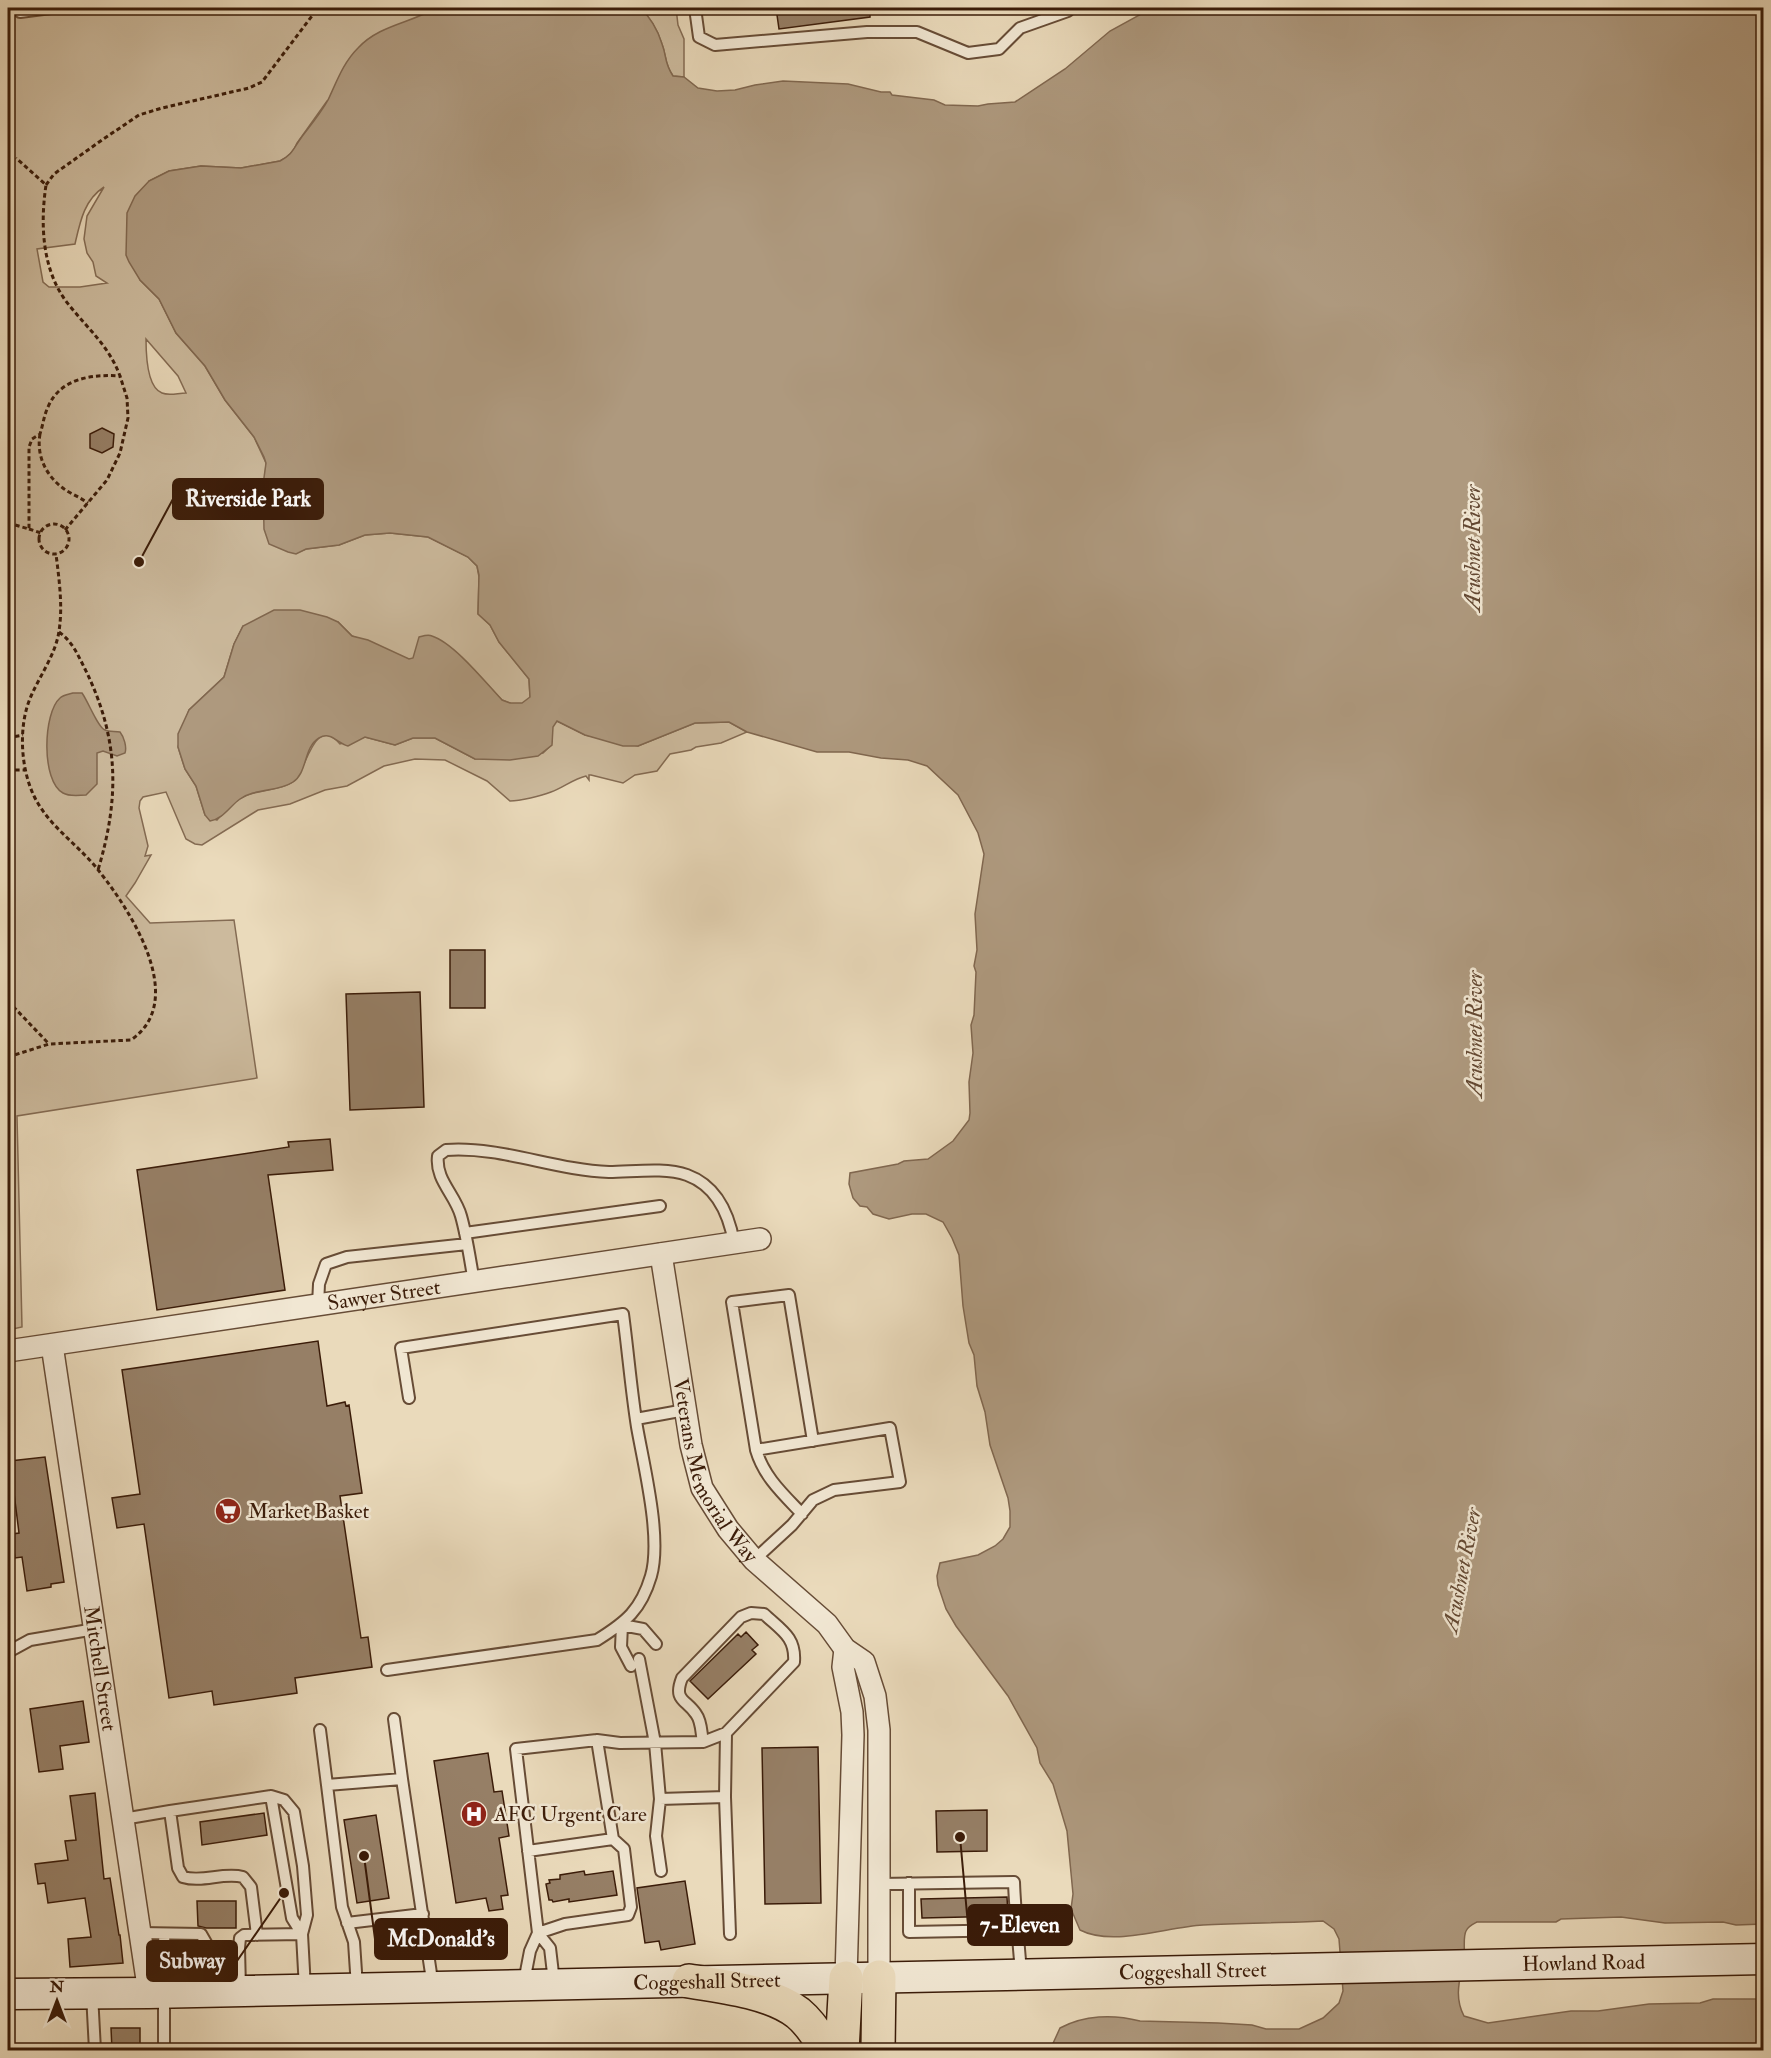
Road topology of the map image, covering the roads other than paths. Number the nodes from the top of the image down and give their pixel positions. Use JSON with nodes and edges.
{"nodes":[{"id":1,"x":20,"y":8,"type":"edge"},
{"id":2,"x":51,"y":8,"type":"edge"},
{"id":3,"x":695,"y":8,"type":"edge"},
{"id":4,"x":1068,"y":11,"type":"dead end"},
{"id":5,"x":660,"y":1206,"type":"dead end"},
{"id":6,"x":465,"y":1233,"type":"junction"},
{"id":7,"x":760,"y":1239,"type":"dead end"},
{"id":8,"x":734,"y":1243,"type":"junction"},
{"id":9,"x":467,"y":1244,"type":"junction"},
{"id":10,"x":661,"y":1254,"type":"junction"},
{"id":11,"x":474,"y":1282,"type":"junction"},
{"id":12,"x":318,"y":1305,"type":"junction"},
{"id":13,"x":52,"y":1345,"type":"junction"},
{"id":14,"x":8,"y":1351,"type":"edge"},
{"id":15,"x":409,"y":1398,"type":"dead end"},
{"id":16,"x":685,"y":1410,"type":"junction"},
{"id":17,"x":636,"y":1419,"type":"junction"},
{"id":18,"x":813,"y":1441,"type":"junction"},
{"id":19,"x":756,"y":1450,"type":"junction"},
{"id":20,"x":802,"y":1514,"type":"junction"},
{"id":21,"x":754,"y":1560,"type":"junction"},
{"id":22,"x":622,"y":1625,"type":"junction"},
{"id":23,"x":95,"y":1629,"type":"junction"},
{"id":24,"x":656,"y":1644,"type":"dead end"},
{"id":25,"x":845,"y":1649,"type":"junction"},
{"id":26,"x":8,"y":1652,"type":"edge"},
{"id":27,"x":387,"y":1670,"type":"dead end"},
{"id":28,"x":394,"y":1719,"type":"dead end"},
{"id":29,"x":320,"y":1730,"type":"dead end"},
{"id":30,"x":726,"y":1733,"type":"junction"},
{"id":31,"x":597,"y":1740,"type":"junction"},
{"id":32,"x":703,"y":1742,"type":"junction"},
{"id":33,"x":655,"y":1743,"type":"junction"},
{"id":34,"x":402,"y":1779,"type":"junction"},
{"id":35,"x":327,"y":1785,"type":"junction"},
{"id":36,"x":271,"y":1796,"type":"junction"},
{"id":37,"x":725,"y":1797,"type":"junction"},
{"id":38,"x":660,"y":1799,"type":"junction"},
{"id":39,"x":170,"y":1811,"type":"junction"},
{"id":40,"x":123,"y":1819,"type":"junction"},
{"id":41,"x":613,"y":1839,"type":"junction"},
{"id":42,"x":528,"y":1851,"type":"junction"},
{"id":43,"x":661,"y":1871,"type":"dead end"},
{"id":44,"x":909,"y":1883,"type":"junction"},
{"id":45,"x":879,"y":1884,"type":"junction"},
{"id":46,"x":423,"y":1914,"type":"junction"},
{"id":47,"x":347,"y":1923,"type":"junction"},
{"id":48,"x":1018,"y":1930,"type":"junction"},
{"id":49,"x":140,"y":1933,"type":"junction"},
{"id":50,"x":538,"y":1933,"type":"junction"},
{"id":51,"x":164,"y":1934,"type":"junction"},
{"id":52,"x":302,"y":1934,"type":"junction"},
{"id":53,"x":730,"y":1934,"type":"dead end"},
{"id":54,"x":257,"y":1935,"type":"junction"},
{"id":55,"x":209,"y":1948,"type":"junction"},
{"id":56,"x":239,"y":1948,"type":"junction"},
{"id":57,"x":1764,"y":1959,"type":"edge"},
{"id":58,"x":1406,"y":1966,"type":"joint"},
{"id":59,"x":1021,"y":1974,"type":"junction"},
{"id":60,"x":879,"y":1977,"type":"junction"},
{"id":61,"x":846,"y":1978,"type":"junction"},
{"id":62,"x":689,"y":1981,"type":"junction"},
{"id":63,"x":555,"y":1984,"type":"junction"},
{"id":64,"x":524,"y":1985,"type":"junction"},
{"id":65,"x":433,"y":1987,"type":"junction"},
{"id":66,"x":357,"y":1989,"type":"junction"},
{"id":67,"x":305,"y":1990,"type":"junction"},
{"id":68,"x":240,"y":1991,"type":"junction"},
{"id":69,"x":157,"y":1993,"type":"junction"},
{"id":70,"x":8,"y":1994,"type":"edge"},
{"id":71,"x":92,"y":1994,"type":"junction"},
{"id":72,"x":95,"y":2050,"type":"edge"},
{"id":73,"x":164,"y":2050,"type":"edge"},
{"id":74,"x":826,"y":2050,"type":"edge"},
{"id":75,"x":842,"y":2050,"type":"edge"},
{"id":76,"x":878,"y":2050,"type":"edge"}],
"edges":[{"from":1,"to":2,"type":"lane"},
{"from":3,"to":4,"type":"lane"},
{"from":5,"to":6,"type":"lane"},
{"from":6,"to":8,"type":"lane"},
{"from":6,"to":9,"type":"lane"},
{"from":7,"to":8,"type":"street","name":"Sawyer Street"},
{"from":8,"to":10,"type":"street","name":"Sawyer Street"},
{"from":9,"to":11,"type":"lane"},
{"from":9,"to":12,"type":"lane"},
{"from":10,"to":11,"type":"street","name":"Sawyer Street"},
{"from":10,"to":16,"type":"street","name":"Veterans Memorial Way"},
{"from":11,"to":12,"type":"street","name":"Sawyer Street"},
{"from":12,"to":13,"type":"street","name":"Sawyer Street"},
{"from":13,"to":14,"type":"street","name":"Sawyer Street"},
{"from":13,"to":23,"type":"street","name":"Mitchell Street"},
{"from":15,"to":17,"type":"lane"},
{"from":16,"to":17,"type":"lane"},
{"from":16,"to":21,"type":"street","name":"Veterans Memorial Way"},
{"from":17,"to":22,"type":"lane"},
{"from":18,"to":19,"type":"lane"},
{"from":18,"to":19,"type":"lane"},
{"from":18,"to":20,"type":"lane"},
{"from":19,"to":20,"type":"lane"},
{"from":20,"to":21,"type":"lane"},
{"from":21,"to":25,"type":"street","name":"Veterans Memorial Way"},
{"from":22,"to":24,"type":"lane"},
{"from":22,"to":27,"type":"lane"},
{"from":22,"to":33,"type":"lane"},
{"from":23,"to":26,"type":"lane"},
{"from":23,"to":40,"type":"street","name":"Mitchell Street"},
{"from":25,"to":45,"type":"street","name":"Veterans Memorial Way"},
{"from":25,"to":61,"type":"street"},
{"from":28,"to":34,"type":"lane"},
{"from":29,"to":35,"type":"lane"},
{"from":30,"to":32,"type":"lane"},
{"from":30,"to":32,"type":"lane"},
{"from":30,"to":37,"type":"lane"},
{"from":31,"to":33,"type":"lane"},
{"from":31,"to":41,"type":"lane"},
{"from":31,"to":42,"type":"lane"},
{"from":32,"to":33,"type":"lane"},
{"from":33,"to":38,"type":"lane"},
{"from":34,"to":35,"type":"lane"},
{"from":34,"to":46,"type":"lane"},
{"from":35,"to":47,"type":"lane"},
{"from":36,"to":39,"type":"lane"},
{"from":36,"to":52,"type":"lane"},
{"from":36,"to":52,"type":"lane"},
{"from":37,"to":38,"type":"lane"},
{"from":37,"to":53,"type":"lane"},
{"from":38,"to":43,"type":"lane"},
{"from":39,"to":40,"type":"lane"},
{"from":39,"to":54,"type":"lane"},
{"from":40,"to":49,"type":"street","name":"Mitchell Street"},
{"from":41,"to":42,"type":"lane"},
{"from":41,"to":50,"type":"lane"},
{"from":42,"to":50,"type":"lane"},
{"from":44,"to":45,"type":"lane"},
{"from":44,"to":48,"type":"lane"},
{"from":44,"to":48,"type":"lane"},
{"from":45,"to":60,"type":"street","name":"Veterans Memorial Way"},
{"from":46,"to":47,"type":"lane"},
{"from":46,"to":65,"type":"lane"},
{"from":47,"to":66,"type":"lane"},
{"from":48,"to":59,"type":"lane"},
{"from":49,"to":51,"type":"lane"},
{"from":49,"to":69,"type":"street","name":"Mitchell Street"},
{"from":50,"to":63,"type":"lane"},
{"from":50,"to":64,"type":"lane"},
{"from":51,"to":55,"type":"lane"},
{"from":51,"to":55,"type":"lane"},
{"from":52,"to":54,"type":"lane"},
{"from":52,"to":67,"type":"lane"},
{"from":54,"to":56,"type":"lane"},
{"from":55,"to":56,"type":"lane"},
{"from":56,"to":68,"type":"lane"},
{"from":57,"to":58,"type":"main road","name":"Howland Road"},
{"from":58,"to":59,"type":"main road","name":"Coggeshall Street"},
{"from":59,"to":60,"type":"main road","name":"Coggeshall Street"},
{"from":60,"to":61,"type":"main road","name":"Coggeshall Street"},
{"from":60,"to":76,"type":"highway"},
{"from":61,"to":62,"type":"main road","name":"Coggeshall Street"},
{"from":61,"to":75,"type":"highway"},
{"from":62,"to":63,"type":"main road","name":"Coggeshall Street"},
{"from":62,"to":74,"type":"highway"},
{"from":63,"to":64,"type":"main road","name":"Coggeshall Street"},
{"from":64,"to":65,"type":"main road","name":"Coggeshall Street"},
{"from":65,"to":66,"type":"main road","name":"Coggeshall Street"},
{"from":66,"to":67,"type":"main road","name":"Coggeshall Street"},
{"from":67,"to":68,"type":"main road","name":"Coggeshall Street"},
{"from":68,"to":69,"type":"main road","name":"Coggeshall Street"},
{"from":69,"to":71,"type":"main road","name":"Coggeshall Street"},
{"from":69,"to":73,"type":"lane"},
{"from":70,"to":71,"type":"main road","name":"Coggeshall Street"},
{"from":71,"to":72,"type":"lane"}]}
